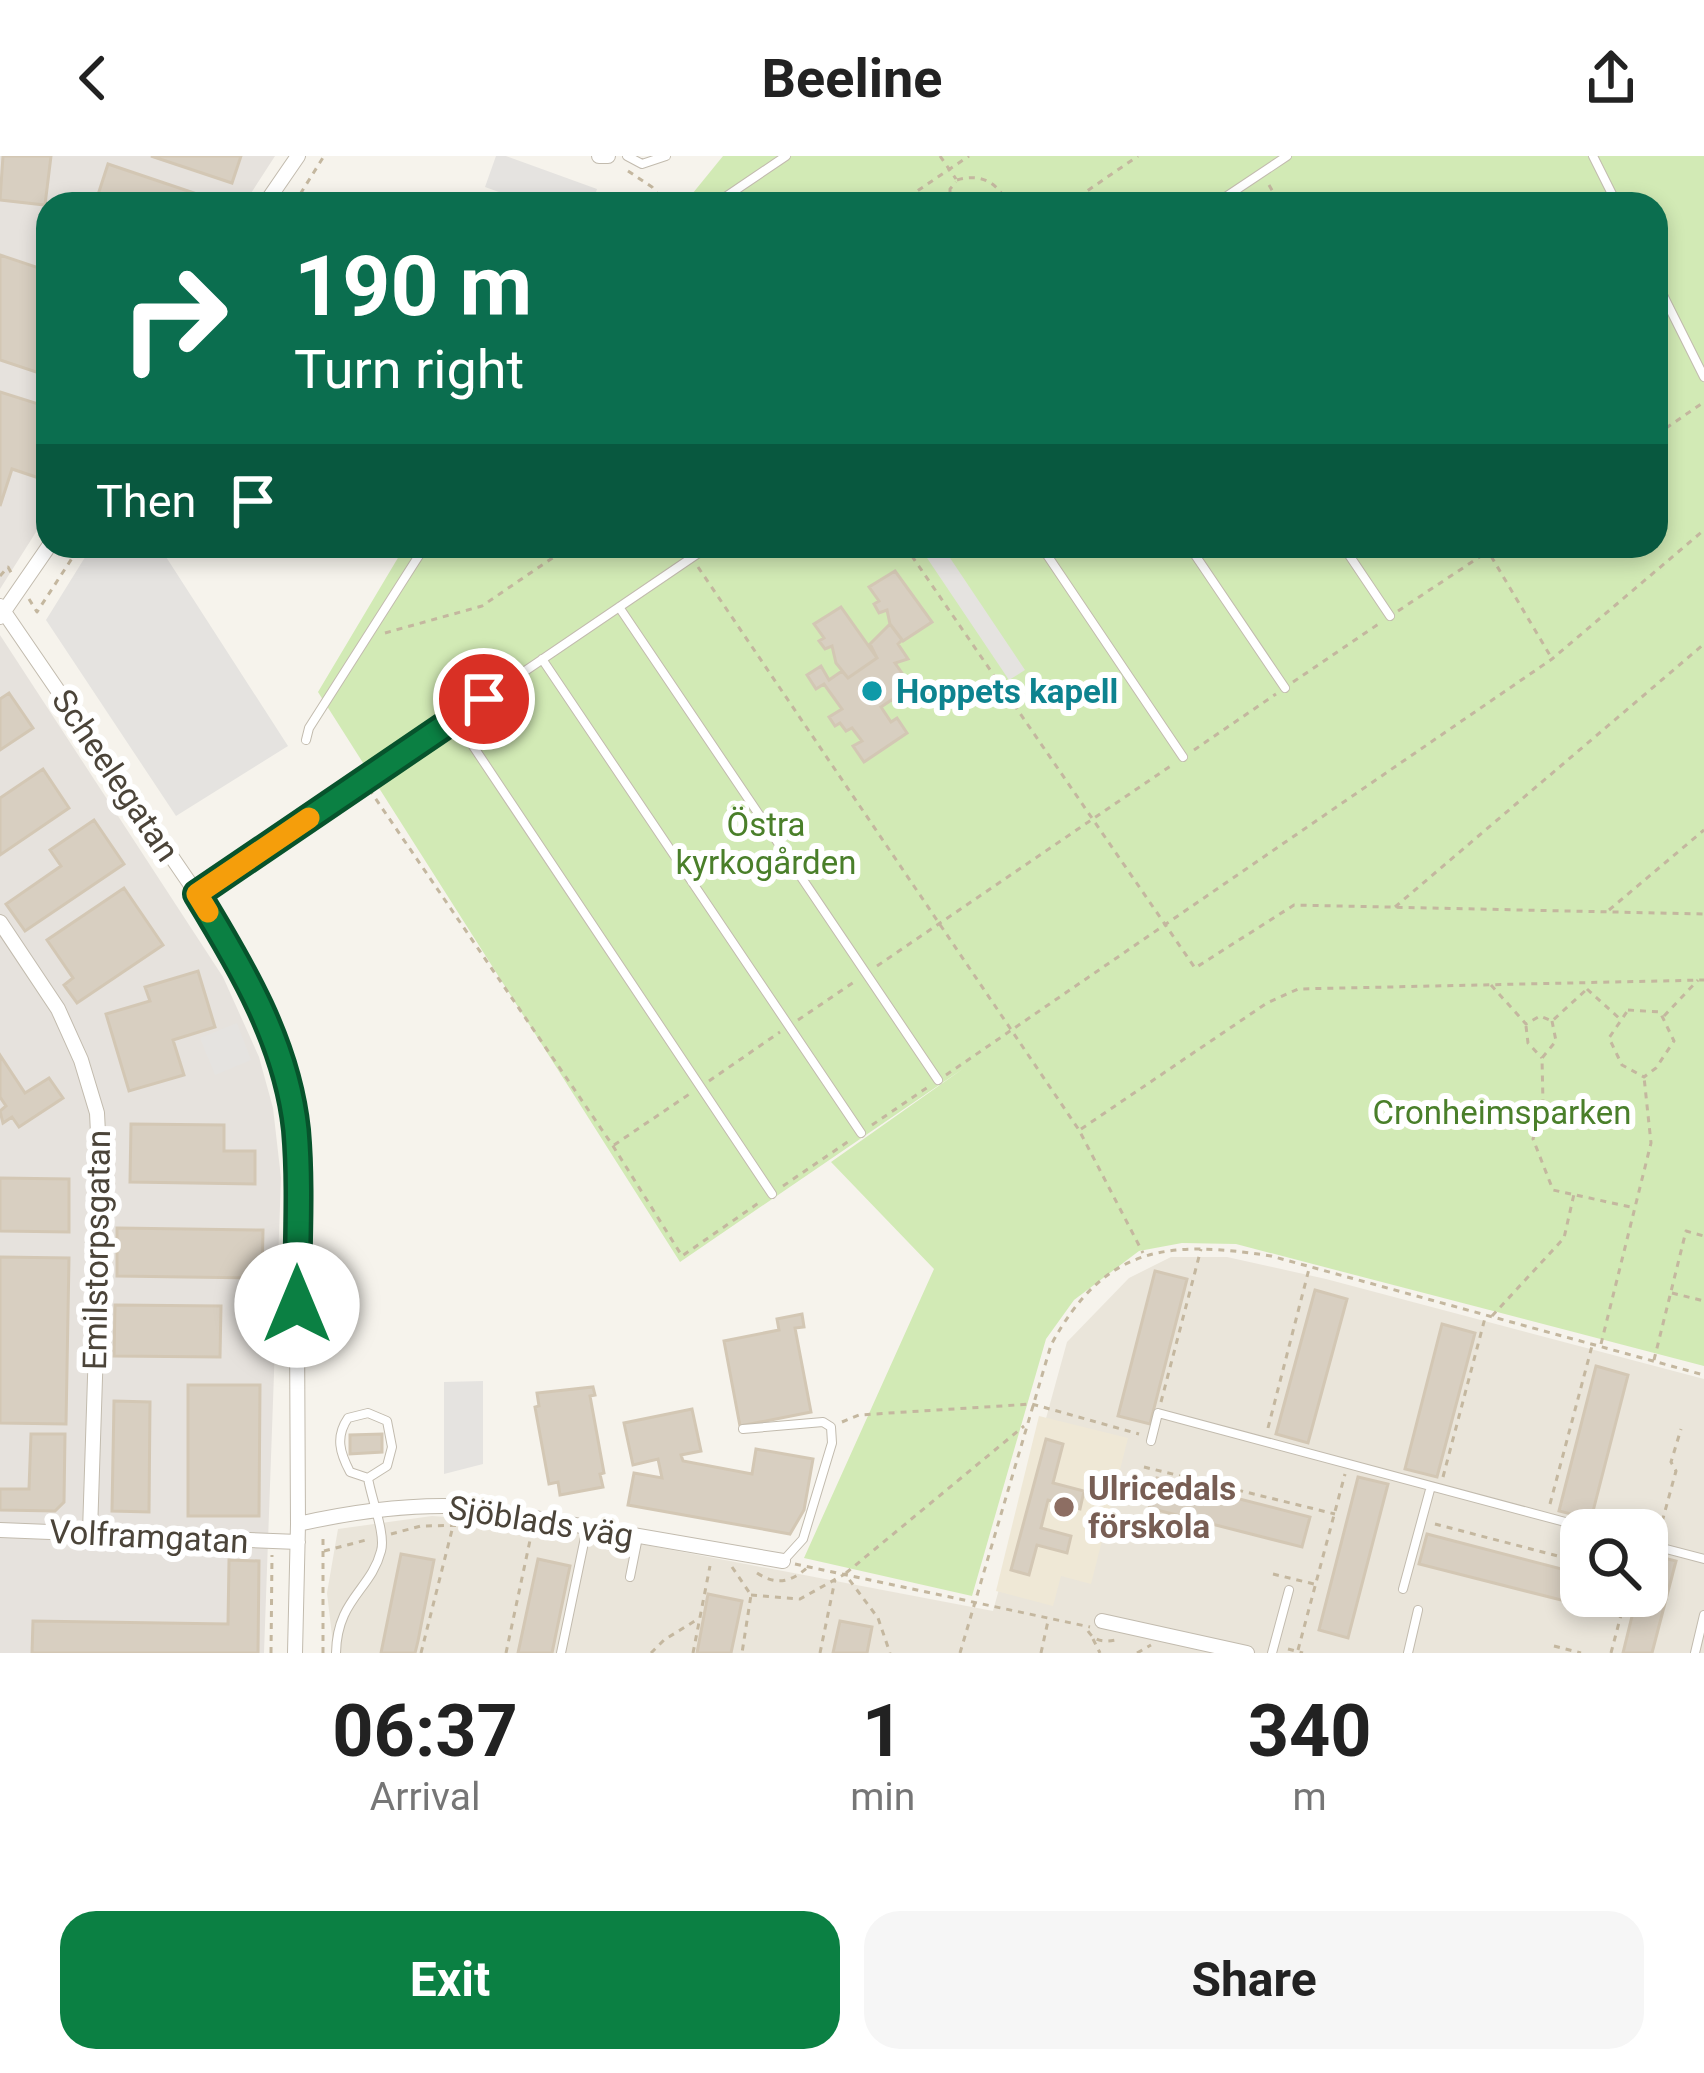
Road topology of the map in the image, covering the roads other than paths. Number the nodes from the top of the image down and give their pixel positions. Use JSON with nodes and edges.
{"nodes":[{"id":1,"x":298,"y":156,"type":"edge"},
{"id":2,"x":627,"y":156,"type":"edge"},
{"id":3,"x":666,"y":156,"type":"edge"},
{"id":4,"x":786,"y":156,"type":"edge"},
{"id":5,"x":1287,"y":156,"type":"edge"},
{"id":6,"x":1593,"y":156,"type":"edge"},
{"id":7,"x":273,"y":192,"type":"edge"},
{"id":8,"x":733,"y":192,"type":"edge"},
{"id":9,"x":1233,"y":192,"type":"edge"},
{"id":10,"x":1611,"y":192,"type":"edge"},
{"id":11,"x":1668,"y":305,"type":"edge"},
{"id":12,"x":1704,"y":376,"type":"edge"},
{"id":13,"x":40,"y":558,"type":"edge"},
{"id":14,"x":417,"y":558,"type":"edge"},
{"id":15,"x":691,"y":558,"type":"edge"},
{"id":16,"x":1049,"y":558,"type":"edge"},
{"id":17,"x":1197,"y":558,"type":"edge"},
{"id":18,"x":1351,"y":558,"type":"edge"},
{"id":19,"x":619,"y":607,"type":"junction"},
{"id":20,"x":2,"y":612,"type":"edge"},
{"id":21,"x":1390,"y":616,"type":"dead end"},
{"id":22,"x":542,"y":659,"type":"junction"},
{"id":23,"x":1285,"y":688,"type":"dead end"},
{"id":24,"x":454,"y":719,"type":"junction"},
{"id":25,"x":306,"y":740,"type":"dead end"},
{"id":26,"x":1184,"y":757,"type":"dead end"},
{"id":27,"x":197,"y":894,"type":"junction"},
{"id":28,"x":0,"y":922,"type":"edge"},
{"id":29,"x":938,"y":1080,"type":"road end"},
{"id":30,"x":861,"y":1133,"type":"road end"},
{"id":31,"x":772,"y":1194,"type":"road end"},
{"id":32,"x":743,"y":1429,"type":"dead end"},
{"id":33,"x":1151,"y":1441,"type":"road end"},
{"id":34,"x":368,"y":1478,"type":"junction"},
{"id":35,"x":1435,"y":1487,"type":"junction"},
{"id":36,"x":373,"y":1510,"type":"junction"},
{"id":37,"x":1560,"y":1521,"type":"edge"},
{"id":38,"x":298,"y":1524,"type":"junction"},
{"id":39,"x":587,"y":1527,"type":"junction"},
{"id":40,"x":0,"y":1530,"type":"edge"},
{"id":41,"x":90,"y":1532,"type":"junction"},
{"id":42,"x":638,"y":1536,"type":"junction"},
{"id":43,"x":298,"y":1542,"type":"junction"},
{"id":44,"x":1668,"y":1549,"type":"edge"},
{"id":45,"x":1704,"y":1559,"type":"edge"},
{"id":46,"x":783,"y":1562,"type":"joint"},
{"id":47,"x":630,"y":1577,"type":"dead end"},
{"id":48,"x":1402,"y":1589,"type":"dead end"},
{"id":49,"x":1289,"y":1590,"type":"dead end"},
{"id":50,"x":1418,"y":1610,"type":"dead end"},
{"id":51,"x":1704,"y":1615,"type":"edge"},
{"id":52,"x":1102,"y":1621,"type":"road end"},
{"id":53,"x":1229,"y":1651,"type":"edge"},
{"id":54,"x":295,"y":1653,"type":"edge"},
{"id":55,"x":336,"y":1653,"type":"edge"},
{"id":56,"x":561,"y":1653,"type":"edge"},
{"id":57,"x":1247,"y":1653,"type":"edge"},
{"id":58,"x":1272,"y":1653,"type":"edge"},
{"id":59,"x":1408,"y":1653,"type":"edge"},
{"id":60,"x":1695,"y":1653,"type":"edge"}],
"edges":[{"from":1,"to":7,"type":"street"},
{"from":2,"to":3,"type":"lane"},
{"from":4,"to":8,"type":"lane"},
{"from":5,"to":9,"type":"lane"},
{"from":6,"to":10,"type":"lane"},
{"from":11,"to":12,"type":"lane"},
{"from":13,"to":20,"type":"street"},
{"from":14,"to":25,"type":"lane"},
{"from":15,"to":19,"type":"lane"},
{"from":16,"to":26,"type":"lane"},
{"from":17,"to":23,"type":"lane"},
{"from":18,"to":21,"type":"lane"},
{"from":19,"to":22,"type":"lane"},
{"from":19,"to":29,"type":"lane"},
{"from":20,"to":27,"type":"street","name":"Scheelegatan"},
{"from":22,"to":24,"type":"lane"},
{"from":22,"to":30,"type":"lane"},
{"from":24,"to":27,"type":"lane"},
{"from":24,"to":31,"type":"lane"},
{"from":27,"to":38,"type":"street","name":"Scheelegatan"},
{"from":28,"to":41,"type":"street","name":"Emilstorpsgatan"},
{"from":32,"to":46,"type":"lane"},
{"from":33,"to":35,"type":"lane"},
{"from":34,"to":34,"type":"lane"},
{"from":34,"to":36,"type":"lane"},
{"from":35,"to":37,"type":"lane"},
{"from":35,"to":48,"type":"lane"},
{"from":36,"to":38,"type":"street","name":"Sjöblads väg"},
{"from":36,"to":39,"type":"street","name":"Sjöblads väg"},
{"from":36,"to":55,"type":"lane"},
{"from":38,"to":43,"type":"street","name":"Scheelegatan"},
{"from":39,"to":42,"type":"street","name":"Sjöblads väg"},
{"from":39,"to":56,"type":"lane"},
{"from":40,"to":41,"type":"street","name":"Volframgatan"},
{"from":41,"to":43,"type":"street","name":"Volframgatan"},
{"from":42,"to":46,"type":"street","name":"Sjöblads väg"},
{"from":42,"to":47,"type":"lane"},
{"from":43,"to":54,"type":"street","name":"Scheelegatan"},
{"from":44,"to":45,"type":"lane"},
{"from":49,"to":58,"type":"lane"},
{"from":50,"to":59,"type":"lane"},
{"from":51,"to":60,"type":"lane"},
{"from":52,"to":53,"type":"street"},
{"from":53,"to":57,"type":"street"}]}
